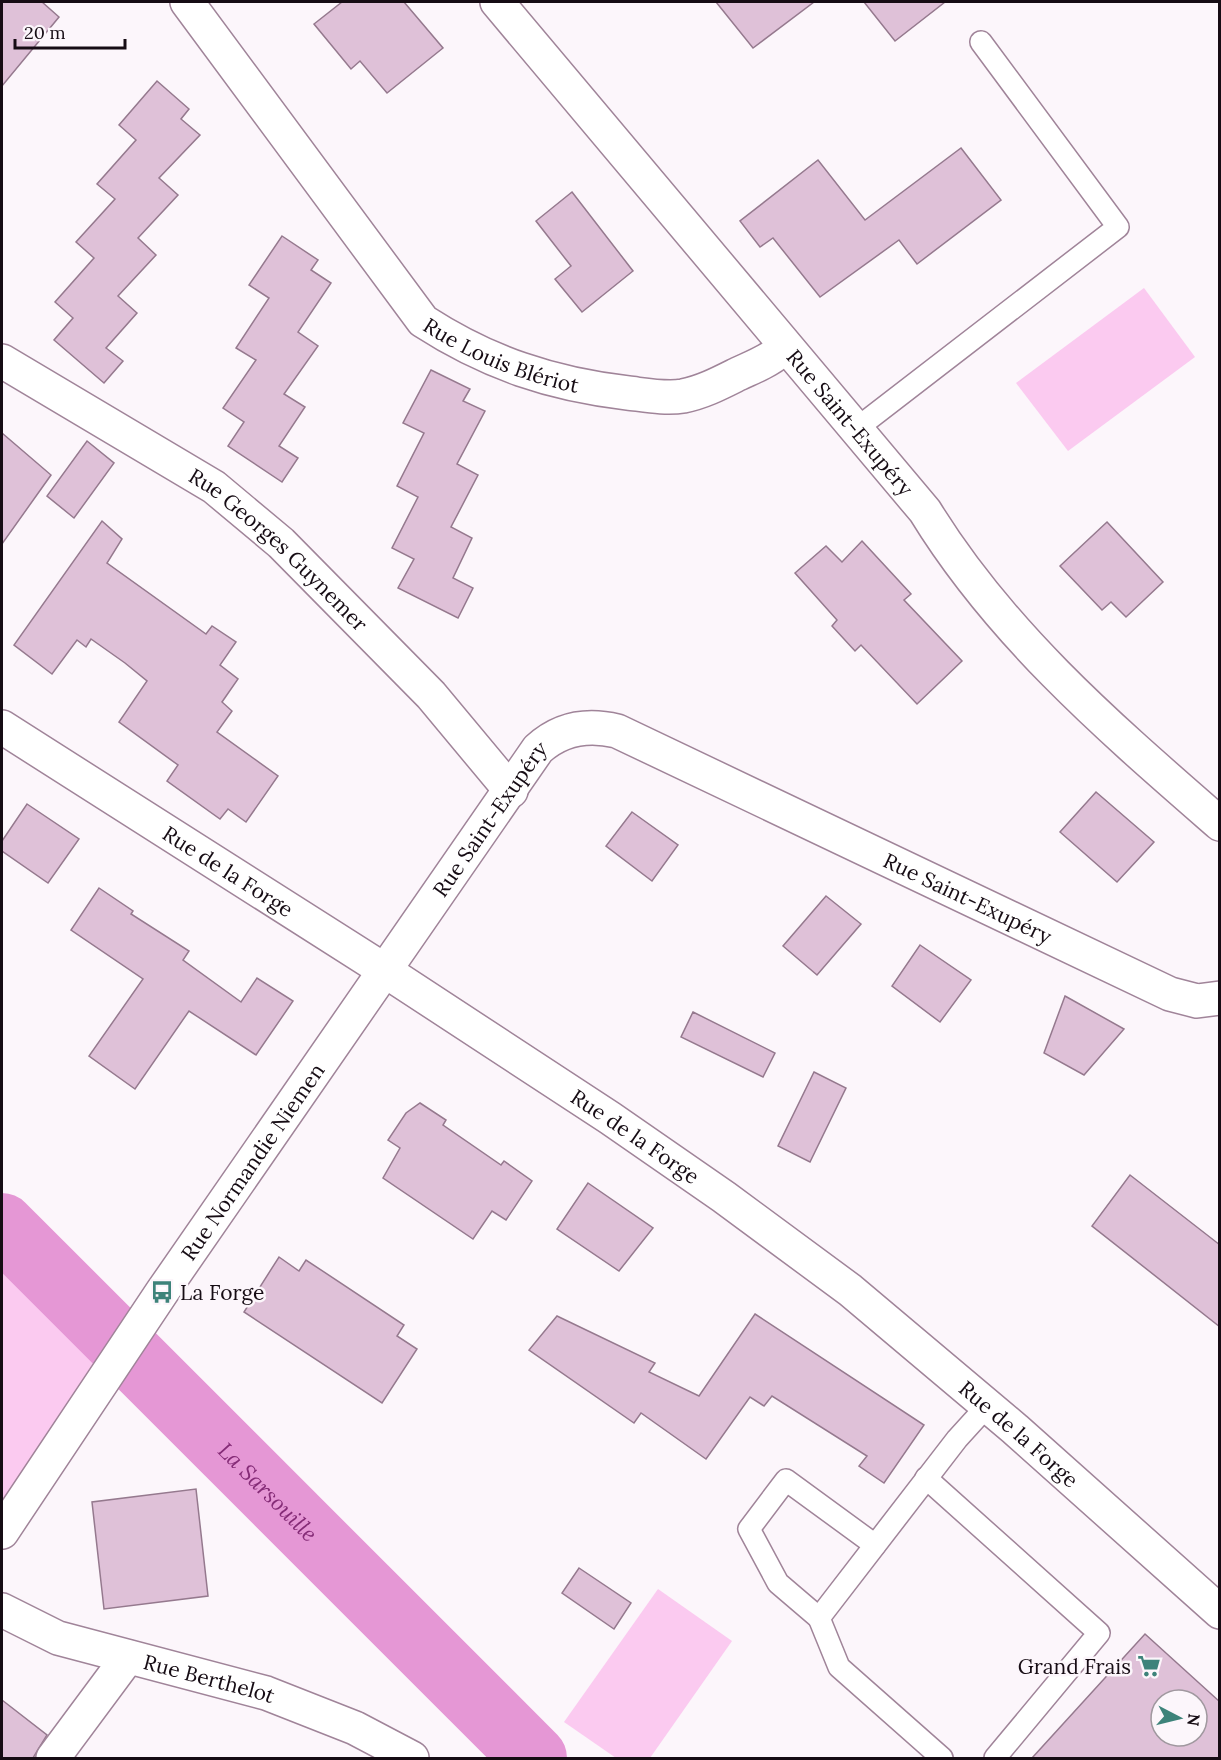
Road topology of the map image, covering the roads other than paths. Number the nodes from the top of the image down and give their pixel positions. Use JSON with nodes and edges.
{"nodes":[{"id":1,"x":187,"y":2,"type":"edge"},
{"id":2,"x":497,"y":2,"type":"edge"},
{"id":3,"x":981,"y":42,"type":"dead end"},
{"id":4,"x":785,"y":346,"type":"junction"},
{"id":5,"x":2,"y":361,"type":"edge"},
{"id":6,"x":856,"y":429,"type":"junction"},
{"id":7,"x":2,"y":727,"type":"edge"},
{"id":8,"x":511,"y":791,"type":"junction"},
{"id":9,"x":1220,"y":824,"type":"edge"},
{"id":10,"x":384,"y":970,"type":"junction"},
{"id":11,"x":1220,"y":998,"type":"edge"},
{"id":12,"x":987,"y":1406,"type":"junction"},
{"id":13,"x":926,"y":1478,"type":"junction"},
{"id":14,"x":2,"y":1532,"type":"edge"},
{"id":15,"x":875,"y":1545,"type":"junction"},
{"id":16,"x":2,"y":1610,"type":"edge"},
{"id":17,"x":1220,"y":1612,"type":"edge"},
{"id":18,"x":819,"y":1618,"type":"junction"},
{"id":19,"x":128,"y":1657,"type":"junction"},
{"id":20,"x":53,"y":1758,"type":"edge"},
{"id":21,"x":412,"y":1758,"type":"edge"},
{"id":22,"x":942,"y":1758,"type":"edge"},
{"id":23,"x":995,"y":1758,"type":"edge"}],
"edges":[{"from":1,"to":4,"type":"street","name":"Rue Louis Blériot"},
{"from":2,"to":4,"type":"street","name":"Rue Saint-Exupéry"},
{"from":3,"to":6,"type":"lane"},
{"from":4,"to":6,"type":"street","name":"Rue Saint-Exupéry"},
{"from":5,"to":8,"type":"street","name":"Rue Georges Guynemer"},
{"from":6,"to":9,"type":"street","name":"Rue Saint-Exupéry"},
{"from":7,"to":10,"type":"street","name":"Rue de la Forge"},
{"from":8,"to":10,"type":"street","name":"Rue Saint-Exupéry"},
{"from":8,"to":11,"type":"street","name":"Rue Saint-Exupéry"},
{"from":10,"to":12,"type":"street","name":"Rue de la Forge"},
{"from":10,"to":14,"type":"street","name":"Rue Normandie Niemen"},
{"from":12,"to":13,"type":"lane"},
{"from":12,"to":17,"type":"street","name":"Rue de la Forge"},
{"from":13,"to":15,"type":"lane"},
{"from":13,"to":23,"type":"lane"},
{"from":15,"to":18,"type":"lane"},
{"from":15,"to":18,"type":"lane"},
{"from":16,"to":19,"type":"street","name":"Rue Berthelot"},
{"from":18,"to":22,"type":"lane"},
{"from":19,"to":20,"type":"street"},
{"from":19,"to":21,"type":"street","name":"Rue Berthelot"}]}
